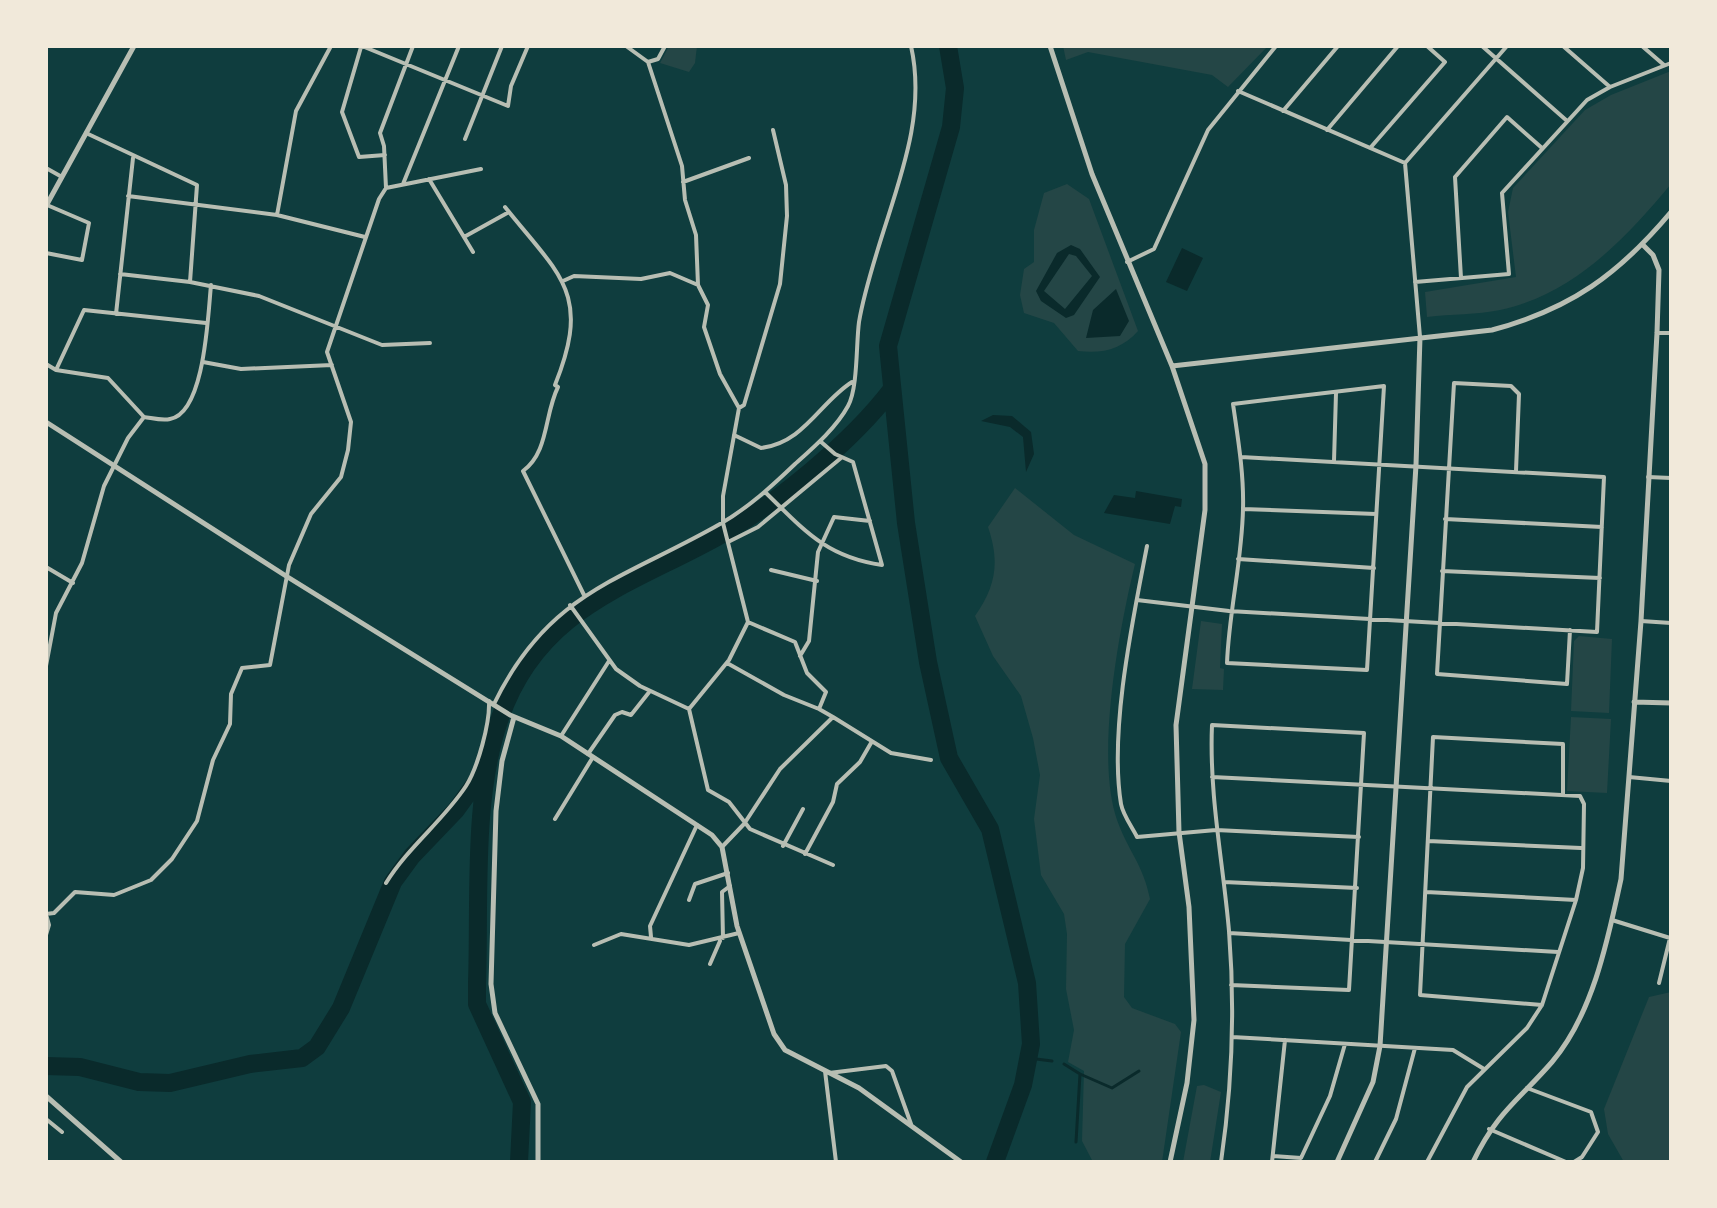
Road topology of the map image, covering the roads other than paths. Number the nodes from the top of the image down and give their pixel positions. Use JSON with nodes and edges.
{"nodes":[{"id":1,"x":134,"y":46,"type":"edge"},
{"id":2,"x":331,"y":46,"type":"edge"},
{"id":3,"x":361,"y":46,"type":"edge"},
{"id":4,"x":413,"y":46,"type":"edge"},
{"id":5,"x":459,"y":46,"type":"edge"},
{"id":6,"x":502,"y":46,"type":"edge"},
{"id":7,"x":528,"y":46,"type":"edge"},
{"id":8,"x":626,"y":46,"type":"edge"},
{"id":9,"x":665,"y":46,"type":"edge"},
{"id":10,"x":911,"y":46,"type":"edge"},
{"id":11,"x":1050,"y":46,"type":"edge"},
{"id":12,"x":1276,"y":46,"type":"edge"},
{"id":13,"x":1338,"y":46,"type":"edge"},
{"id":14,"x":1398,"y":46,"type":"edge"},
{"id":15,"x":1427,"y":46,"type":"edge"},
{"id":16,"x":1482,"y":46,"type":"edge"},
{"id":17,"x":1507,"y":46,"type":"edge"},
{"id":18,"x":1563,"y":46,"type":"edge"},
{"id":19,"x":1642,"y":46,"type":"edge"},
{"id":20,"x":368,"y":47,"type":"edge"},
{"id":21,"x":1496,"y":58,"type":"junction"},
{"id":22,"x":648,"y":62,"type":"junction"},
{"id":23,"x":1671,"y":63,"type":"edge"},
{"id":24,"x":406,"y":64,"type":"junction"},
{"id":25,"x":1665,"y":66,"type":"junction"},
{"id":26,"x":445,"y":81,"type":"junction"},
{"id":27,"x":1610,"y":87,"type":"junction"},
{"id":28,"x":1237,"y":91,"type":"junction"},
{"id":29,"x":482,"y":95,"type":"junction"},
{"id":30,"x":1283,"y":111,"type":"junction"},
{"id":31,"x":1566,"y":120,"type":"junction"},
{"id":32,"x":773,"y":130,"type":"dead end"},
{"id":33,"x":1327,"y":130,"type":"junction"},
{"id":34,"x":86,"y":133,"type":"junction"},
{"id":35,"x":465,"y":139,"type":"dead end"},
{"id":36,"x":1371,"y":148,"type":"junction"},
{"id":37,"x":1542,"y":148,"type":"junction"},
{"id":38,"x":385,"y":155,"type":"junction"},
{"id":39,"x":133,"y":158,"type":"junction"},
{"id":40,"x":749,"y":158,"type":"dead end"},
{"id":41,"x":1405,"y":163,"type":"junction"},
{"id":42,"x":46,"y":168,"type":"edge"},
{"id":43,"x":481,"y":169,"type":"dead end"},
{"id":44,"x":62,"y":177,"type":"junction"},
{"id":45,"x":429,"y":179,"type":"junction"},
{"id":46,"x":683,"y":182,"type":"junction"},
{"id":47,"x":403,"y":184,"type":"junction"},
{"id":48,"x":386,"y":188,"type":"junction"},
{"id":49,"x":128,"y":196,"type":"junction"},
{"id":50,"x":195,"y":202,"type":"junction"},
{"id":51,"x":46,"y":206,"type":"edge"},
{"id":52,"x":1671,"y":212,"type":"edge"},
{"id":53,"x":277,"y":215,"type":"junction"},
{"id":54,"x":365,"y":237,"type":"junction"},
{"id":55,"x":464,"y":237,"type":"junction"},
{"id":56,"x":1643,"y":245,"type":"junction"},
{"id":57,"x":473,"y":252,"type":"dead end"},
{"id":58,"x":46,"y":253,"type":"edge"},
{"id":59,"x":1127,"y":262,"type":"junction"},
{"id":60,"x":120,"y":274,"type":"junction"},
{"id":61,"x":1461,"y":278,"type":"junction"},
{"id":62,"x":563,"y":281,"type":"junction"},
{"id":63,"x":190,"y":282,"type":"junction"},
{"id":64,"x":1415,"y":282,"type":"junction"},
{"id":65,"x":211,"y":285,"type":"junction"},
{"id":66,"x":698,"y":285,"type":"junction"},
{"id":67,"x":116,"y":314,"type":"junction"},
{"id":68,"x":207,"y":323,"type":"junction"},
{"id":69,"x":336,"y":326,"type":"junction"},
{"id":70,"x":1657,"y":333,"type":"junction"},
{"id":71,"x":1671,"y":333,"type":"edge"},
{"id":72,"x":1420,"y":337,"type":"junction"},
{"id":73,"x":430,"y":343,"type":"dead end"},
{"id":74,"x":203,"y":362,"type":"junction"},
{"id":75,"x":46,"y":364,"type":"edge"},
{"id":76,"x":332,"y":365,"type":"junction"},
{"id":77,"x":1172,"y":366,"type":"junction"},
{"id":78,"x":56,"y":370,"type":"junction"},
{"id":79,"x":852,"y":382,"type":"junction"},
{"id":80,"x":1336,"y":393,"type":"junction"},
{"id":81,"x":739,"y":408,"type":"junction"},
{"id":82,"x":144,"y":417,"type":"junction"},
{"id":83,"x":46,"y":422,"type":"edge"},
{"id":84,"x":734,"y":435,"type":"junction"},
{"id":85,"x":822,"y":442,"type":"junction"},
{"id":86,"x":842,"y":457,"type":"junction"},
{"id":87,"x":1241,"y":457,"type":"junction"},
{"id":88,"x":1334,"y":461,"type":"junction"},
{"id":89,"x":1380,"y":464,"type":"junction"},
{"id":90,"x":1416,"y":465,"type":"junction"},
{"id":91,"x":113,"y":467,"type":"junction"},
{"id":92,"x":1448,"y":468,"type":"junction"},
{"id":93,"x":1516,"y":471,"type":"junction"},
{"id":94,"x":1648,"y":477,"type":"junction"},
{"id":95,"x":1671,"y":478,"type":"edge"},
{"id":96,"x":765,"y":493,"type":"junction"},
{"id":97,"x":781,"y":508,"type":"junction"},
{"id":98,"x":1243,"y":509,"type":"junction"},
{"id":99,"x":1376,"y":514,"type":"junction"},
{"id":100,"x":1445,"y":519,"type":"junction"},
{"id":101,"x":870,"y":521,"type":"junction"},
{"id":102,"x":724,"y":524,"type":"junction"},
{"id":103,"x":1602,"y":527,"type":"junction"},
{"id":104,"x":728,"y":542,"type":"junction"},
{"id":105,"x":820,"y":545,"type":"junction"},
{"id":106,"x":1147,"y":546,"type":"dead end"},
{"id":107,"x":1238,"y":559,"type":"junction"},
{"id":108,"x":46,"y":567,"type":"edge"},
{"id":109,"x":1374,"y":568,"type":"junction"},
{"id":110,"x":771,"y":570,"type":"dead end"},
{"id":111,"x":1442,"y":571,"type":"junction"},
{"id":112,"x":286,"y":576,"type":"junction"},
{"id":113,"x":1601,"y":578,"type":"junction"},
{"id":114,"x":817,"y":581,"type":"junction"},
{"id":115,"x":73,"y":583,"type":"junction"},
{"id":116,"x":584,"y":595,"type":"junction"},
{"id":117,"x":1137,"y":600,"type":"junction"},
{"id":118,"x":571,"y":607,"type":"junction"},
{"id":119,"x":1190,"y":608,"type":"junction"},
{"id":120,"x":1229,"y":611,"type":"junction"},
{"id":121,"x":1371,"y":621,"type":"junction"},
{"id":122,"x":1641,"y":621,"type":"junction"},
{"id":123,"x":748,"y":622,"type":"junction"},
{"id":124,"x":1406,"y":622,"type":"junction"},
{"id":125,"x":1671,"y":623,"type":"edge"},
{"id":126,"x":1440,"y":624,"type":"junction"},
{"id":127,"x":1570,"y":630,"type":"junction"},
{"id":128,"x":799,"y":657,"type":"junction"},
{"id":129,"x":609,"y":661,"type":"junction"},
{"id":130,"x":727,"y":663,"type":"junction"},
{"id":131,"x":46,"y":666,"type":"edge"},
{"id":132,"x":650,"y":691,"type":"junction"},
{"id":133,"x":1634,"y":702,"type":"junction"},
{"id":134,"x":492,"y":703,"type":"junction"},
{"id":135,"x":1671,"y":703,"type":"edge"},
{"id":136,"x":689,"y":709,"type":"junction"},
{"id":137,"x":819,"y":709,"type":"junction"},
{"id":138,"x":512,"y":716,"type":"junction"},
{"id":139,"x":833,"y":717,"type":"junction"},
{"id":140,"x":561,"y":736,"type":"junction"},
{"id":141,"x":871,"y":743,"type":"junction"},
{"id":142,"x":591,"y":756,"type":"junction"},
{"id":143,"x":931,"y":760,"type":"dead end"},
{"id":144,"x":1212,"y":777,"type":"junction"},
{"id":145,"x":1629,"y":777,"type":"junction"},
{"id":146,"x":1671,"y":781,"type":"edge"},
{"id":147,"x":1361,"y":786,"type":"junction"},
{"id":148,"x":1396,"y":788,"type":"junction"},
{"id":149,"x":1430,"y":789,"type":"junction"},
{"id":150,"x":1563,"y":795,"type":"junction"},
{"id":151,"x":803,"y":809,"type":"dead end"},
{"id":152,"x":555,"y":819,"type":"dead end"},
{"id":153,"x":744,"y":824,"type":"junction"},
{"id":154,"x":697,"y":825,"type":"junction"},
{"id":155,"x":1216,"y":830,"type":"junction"},
{"id":156,"x":1179,"y":832,"type":"junction"},
{"id":157,"x":1359,"y":837,"type":"junction"},
{"id":158,"x":1428,"y":841,"type":"junction"},
{"id":159,"x":783,"y":846,"type":"junction"},
{"id":160,"x":722,"y":847,"type":"junction"},
{"id":161,"x":1581,"y":848,"type":"junction"},
{"id":162,"x":805,"y":854,"type":"junction"},
{"id":163,"x":833,"y":865,"type":"dead end"},
{"id":164,"x":728,"y":873,"type":"junction"},
{"id":165,"x":1224,"y":882,"type":"junction"},
{"id":166,"x":386,"y":883,"type":"dead end"},
{"id":167,"x":730,"y":886,"type":"junction"},
{"id":168,"x":1357,"y":888,"type":"junction"},
{"id":169,"x":1426,"y":892,"type":"junction"},
{"id":170,"x":689,"y":900,"type":"dead end"},
{"id":171,"x":1576,"y":900,"type":"junction"},
{"id":172,"x":46,"y":914,"type":"edge"},
{"id":173,"x":1612,"y":920,"type":"junction"},
{"id":174,"x":1671,"y":931,"type":"edge"},
{"id":175,"x":739,"y":933,"type":"junction"},
{"id":176,"x":1229,"y":933,"type":"junction"},
{"id":177,"x":46,"y":935,"type":"edge"},
{"id":178,"x":651,"y":937,"type":"junction"},
{"id":179,"x":722,"y":938,"type":"junction"},
{"id":180,"x":1670,"y":938,"type":"edge"},
{"id":181,"x":1354,"y":941,"type":"junction"},
{"id":182,"x":1388,"y":942,"type":"junction"},
{"id":183,"x":1422,"y":944,"type":"junction"},
{"id":184,"x":594,"y":945,"type":"dead end"},
{"id":185,"x":1559,"y":952,"type":"junction"},
{"id":186,"x":710,"y":964,"type":"dead end"},
{"id":187,"x":1659,"y":983,"type":"dead end"},
{"id":188,"x":1231,"y":985,"type":"junction"},
{"id":189,"x":1542,"y":1005,"type":"junction"},
{"id":190,"x":1232,"y":1037,"type":"junction"},
{"id":191,"x":1285,"y":1040,"type":"junction"},
{"id":192,"x":1345,"y":1044,"type":"junction"},
{"id":193,"x":1380,"y":1046,"type":"junction"},
{"id":194,"x":1415,"y":1048,"type":"junction"},
{"id":195,"x":1484,"y":1069,"type":"junction"},
{"id":196,"x":827,"y":1072,"type":"junction"},
{"id":197,"x":1526,"y":1087,"type":"junction"},
{"id":198,"x":46,"y":1096,"type":"edge"},
{"id":199,"x":46,"y":1119,"type":"edge"},
{"id":200,"x":912,"y":1126,"type":"junction"},
{"id":201,"x":1489,"y":1129,"type":"junction"},
{"id":202,"x":62,"y":1132,"type":"dead end"},
{"id":203,"x":1272,"y":1159,"type":"edge"},
{"id":204,"x":121,"y":1162,"type":"edge"},
{"id":205,"x":538,"y":1162,"type":"edge"},
{"id":206,"x":836,"y":1162,"type":"edge"},
{"id":207,"x":961,"y":1162,"type":"edge"},
{"id":208,"x":1170,"y":1162,"type":"edge"},
{"id":209,"x":1221,"y":1162,"type":"edge"},
{"id":210,"x":1337,"y":1162,"type":"edge"},
{"id":211,"x":1375,"y":1162,"type":"edge"},
{"id":212,"x":1427,"y":1162,"type":"edge"},
{"id":213,"x":1473,"y":1162,"type":"edge"},
{"id":214,"x":1566,"y":1162,"type":"edge"},
{"id":215,"x":1574,"y":1162,"type":"edge"}],
"edges":[{"from":1,"to":34,"type":"street"},
{"from":2,"to":53,"type":"street"},
{"from":3,"to":20,"type":"street"},
{"from":3,"to":38,"type":"street"},
{"from":4,"to":24,"type":"street"},
{"from":5,"to":26,"type":"street"},
{"from":6,"to":29,"type":"street"},
{"from":7,"to":29,"type":"street"},
{"from":8,"to":22,"type":"street"},
{"from":9,"to":22,"type":"street"},
{"from":10,"to":79,"type":"street"},
{"from":11,"to":59,"type":"street"},
{"from":12,"to":28,"type":"street"},
{"from":13,"to":30,"type":"street"},
{"from":14,"to":33,"type":"street"},
{"from":15,"to":36,"type":"street"},
{"from":16,"to":21,"type":"street"},
{"from":17,"to":21,"type":"street"},
{"from":18,"to":27,"type":"street"},
{"from":19,"to":25,"type":"street"},
{"from":20,"to":24,"type":"street"},
{"from":21,"to":31,"type":"street"},
{"from":21,"to":41,"type":"street"},
{"from":22,"to":46,"type":"street"},
{"from":23,"to":25,"type":"street"},
{"from":24,"to":26,"type":"street"},
{"from":24,"to":38,"type":"street"},
{"from":25,"to":27,"type":"street"},
{"from":26,"to":29,"type":"street"},
{"from":26,"to":47,"type":"street"},
{"from":27,"to":31,"type":"street"},
{"from":28,"to":30,"type":"street"},
{"from":28,"to":59,"type":"street"},
{"from":29,"to":35,"type":"street"},
{"from":30,"to":33,"type":"street"},
{"from":31,"to":37,"type":"street"},
{"from":32,"to":81,"type":"street"},
{"from":33,"to":36,"type":"street"},
{"from":34,"to":39,"type":"street"},
{"from":34,"to":44,"type":"street"},
{"from":36,"to":41,"type":"street"},
{"from":37,"to":61,"type":"street"},
{"from":37,"to":61,"type":"street"},
{"from":38,"to":48,"type":"street"},
{"from":39,"to":49,"type":"street"},
{"from":39,"to":50,"type":"street"},
{"from":40,"to":46,"type":"street"},
{"from":41,"to":64,"type":"street"},
{"from":42,"to":44,"type":"street"},
{"from":43,"to":45,"type":"street"},
{"from":44,"to":51,"type":"street"},
{"from":45,"to":47,"type":"street"},
{"from":45,"to":55,"type":"street"},
{"from":46,"to":66,"type":"street"},
{"from":47,"to":48,"type":"street"},
{"from":48,"to":54,"type":"street"},
{"from":49,"to":50,"type":"street"},
{"from":49,"to":60,"type":"street"},
{"from":50,"to":53,"type":"street"},
{"from":50,"to":63,"type":"street"},
{"from":51,"to":58,"type":"street"},
{"from":52,"to":56,"type":"street"},
{"from":53,"to":54,"type":"street"},
{"from":54,"to":69,"type":"street"},
{"from":55,"to":57,"type":"street"},
{"from":55,"to":62,"type":"street"},
{"from":56,"to":70,"type":"street"},
{"from":56,"to":72,"type":"street"},
{"from":59,"to":77,"type":"street"},
{"from":60,"to":63,"type":"street"},
{"from":60,"to":67,"type":"street"},
{"from":61,"to":64,"type":"street"},
{"from":62,"to":66,"type":"street"},
{"from":62,"to":116,"type":"street"},
{"from":63,"to":65,"type":"street"},
{"from":64,"to":72,"type":"street"},
{"from":65,"to":68,"type":"street"},
{"from":65,"to":69,"type":"street"},
{"from":66,"to":81,"type":"street"},
{"from":67,"to":68,"type":"street"},
{"from":67,"to":78,"type":"street"},
{"from":68,"to":74,"type":"street"},
{"from":69,"to":73,"type":"street"},
{"from":69,"to":76,"type":"street"},
{"from":70,"to":71,"type":"street"},
{"from":70,"to":94,"type":"street"},
{"from":72,"to":77,"type":"street"},
{"from":72,"to":90,"type":"street"},
{"from":74,"to":76,"type":"street"},
{"from":74,"to":82,"type":"street"},
{"from":75,"to":78,"type":"street"},
{"from":76,"to":112,"type":"street"},
{"from":77,"to":119,"type":"street"},
{"from":78,"to":82,"type":"street"},
{"from":79,"to":84,"type":"street"},
{"from":79,"to":85,"type":"street"},
{"from":80,"to":87,"type":"street"},
{"from":80,"to":88,"type":"street"},
{"from":80,"to":89,"type":"street"},
{"from":81,"to":84,"type":"street"},
{"from":82,"to":91,"type":"street"},
{"from":83,"to":91,"type":"street"},
{"from":84,"to":102,"type":"street"},
{"from":85,"to":86,"type":"street"},
{"from":85,"to":96,"type":"street"},
{"from":86,"to":97,"type":"street"},
{"from":86,"to":101,"type":"street"},
{"from":87,"to":88,"type":"street"},
{"from":87,"to":98,"type":"street"},
{"from":88,"to":89,"type":"street"},
{"from":89,"to":90,"type":"street"},
{"from":89,"to":99,"type":"street"},
{"from":90,"to":92,"type":"street"},
{"from":90,"to":124,"type":"street"},
{"from":91,"to":112,"type":"street"},
{"from":91,"to":115,"type":"street"},
{"from":92,"to":93,"type":"street"},
{"from":92,"to":93,"type":"street"},
{"from":92,"to":100,"type":"street"},
{"from":93,"to":103,"type":"street"},
{"from":94,"to":95,"type":"street"},
{"from":94,"to":122,"type":"street"},
{"from":96,"to":97,"type":"street"},
{"from":96,"to":102,"type":"street"},
{"from":97,"to":104,"type":"street"},
{"from":97,"to":105,"type":"street"},
{"from":98,"to":99,"type":"street"},
{"from":98,"to":107,"type":"street"},
{"from":99,"to":109,"type":"street"},
{"from":100,"to":103,"type":"street"},
{"from":100,"to":111,"type":"street"},
{"from":101,"to":105,"type":"street"},
{"from":101,"to":105,"type":"street"},
{"from":102,"to":104,"type":"street"},
{"from":102,"to":116,"type":"street"},
{"from":103,"to":113,"type":"street"},
{"from":104,"to":123,"type":"street"},
{"from":105,"to":114,"type":"street"},
{"from":106,"to":117,"type":"street"},
{"from":107,"to":109,"type":"street"},
{"from":107,"to":120,"type":"street"},
{"from":108,"to":115,"type":"street"},
{"from":109,"to":121,"type":"street"},
{"from":110,"to":114,"type":"street"},
{"from":111,"to":113,"type":"street"},
{"from":111,"to":126,"type":"street"},
{"from":112,"to":134,"type":"street"},
{"from":112,"to":172,"type":"street"},
{"from":113,"to":127,"type":"street"},
{"from":114,"to":128,"type":"street"},
{"from":115,"to":131,"type":"street"},
{"from":116,"to":118,"type":"street"},
{"from":117,"to":119,"type":"street"},
{"from":117,"to":156,"type":"street"},
{"from":118,"to":129,"type":"street"},
{"from":118,"to":134,"type":"street"},
{"from":119,"to":120,"type":"street"},
{"from":119,"to":156,"type":"street"},
{"from":120,"to":121,"type":"street"},
{"from":120,"to":121,"type":"street"},
{"from":121,"to":124,"type":"street"},
{"from":122,"to":125,"type":"street"},
{"from":122,"to":133,"type":"street"},
{"from":123,"to":128,"type":"street"},
{"from":123,"to":130,"type":"street"},
{"from":124,"to":126,"type":"street"},
{"from":124,"to":148,"type":"street"},
{"from":126,"to":127,"type":"street"},
{"from":126,"to":127,"type":"street"},
{"from":128,"to":137,"type":"street"},
{"from":129,"to":132,"type":"street"},
{"from":129,"to":140,"type":"street"},
{"from":130,"to":136,"type":"street"},
{"from":130,"to":137,"type":"street"},
{"from":132,"to":136,"type":"street"},
{"from":132,"to":142,"type":"street"},
{"from":133,"to":135,"type":"street"},
{"from":133,"to":145,"type":"street"},
{"from":134,"to":138,"type":"street"},
{"from":134,"to":166,"type":"street"},
{"from":136,"to":153,"type":"street"},
{"from":137,"to":139,"type":"street"},
{"from":138,"to":140,"type":"street"},
{"from":138,"to":205,"type":"street"},
{"from":139,"to":141,"type":"street"},
{"from":139,"to":153,"type":"street"},
{"from":140,"to":142,"type":"street"},
{"from":141,"to":143,"type":"street"},
{"from":141,"to":162,"type":"street"},
{"from":142,"to":152,"type":"street"},
{"from":142,"to":154,"type":"street"},
{"from":144,"to":147,"type":"street"},
{"from":144,"to":147,"type":"street"},
{"from":144,"to":155,"type":"street"},
{"from":145,"to":146,"type":"street"},
{"from":145,"to":173,"type":"street"},
{"from":147,"to":148,"type":"street"},
{"from":147,"to":157,"type":"street"},
{"from":148,"to":149,"type":"street"},
{"from":148,"to":182,"type":"street"},
{"from":149,"to":150,"type":"street"},
{"from":149,"to":150,"type":"street"},
{"from":149,"to":158,"type":"street"},
{"from":150,"to":161,"type":"street"},
{"from":151,"to":159,"type":"street"},
{"from":153,"to":159,"type":"street"},
{"from":153,"to":160,"type":"street"},
{"from":154,"to":160,"type":"street"},
{"from":154,"to":178,"type":"street"},
{"from":155,"to":156,"type":"street"},
{"from":155,"to":157,"type":"street"},
{"from":155,"to":165,"type":"street"},
{"from":156,"to":208,"type":"street"},
{"from":157,"to":168,"type":"street"},
{"from":158,"to":161,"type":"street"},
{"from":158,"to":169,"type":"street"},
{"from":159,"to":162,"type":"street"},
{"from":160,"to":164,"type":"street"},
{"from":161,"to":171,"type":"street"},
{"from":162,"to":163,"type":"street"},
{"from":164,"to":167,"type":"street"},
{"from":164,"to":170,"type":"street"},
{"from":165,"to":168,"type":"street"},
{"from":165,"to":176,"type":"street"},
{"from":167,"to":175,"type":"street"},
{"from":167,"to":179,"type":"street"},
{"from":168,"to":181,"type":"street"},
{"from":169,"to":171,"type":"street"},
{"from":169,"to":183,"type":"street"},
{"from":171,"to":185,"type":"street"},
{"from":172,"to":177,"type":"street"},
{"from":173,"to":180,"type":"street"},
{"from":173,"to":197,"type":"street"},
{"from":174,"to":180,"type":"street"},
{"from":175,"to":179,"type":"street"},
{"from":175,"to":196,"type":"street"},
{"from":176,"to":181,"type":"street"},
{"from":176,"to":188,"type":"street"},
{"from":178,"to":179,"type":"street"},
{"from":178,"to":184,"type":"street"},
{"from":179,"to":186,"type":"street"},
{"from":180,"to":187,"type":"street"},
{"from":181,"to":182,"type":"street"},
{"from":181,"to":188,"type":"street"},
{"from":182,"to":183,"type":"street"},
{"from":182,"to":193,"type":"street"},
{"from":183,"to":185,"type":"street"},
{"from":183,"to":189,"type":"street"},
{"from":185,"to":189,"type":"street"},
{"from":188,"to":190,"type":"street"},
{"from":189,"to":195,"type":"street"},
{"from":190,"to":191,"type":"street"},
{"from":190,"to":209,"type":"street"},
{"from":191,"to":192,"type":"street"},
{"from":191,"to":203,"type":"street"},
{"from":192,"to":193,"type":"street"},
{"from":192,"to":203,"type":"street"},
{"from":193,"to":194,"type":"street"},
{"from":193,"to":210,"type":"street"},
{"from":194,"to":195,"type":"street"},
{"from":194,"to":211,"type":"street"},
{"from":195,"to":212,"type":"street"},
{"from":196,"to":200,"type":"street"},
{"from":196,"to":200,"type":"street"},
{"from":196,"to":206,"type":"street"},
{"from":197,"to":201,"type":"street"},
{"from":197,"to":215,"type":"street"},
{"from":198,"to":204,"type":"street"},
{"from":199,"to":202,"type":"street"},
{"from":200,"to":207,"type":"street"},
{"from":201,"to":213,"type":"street"},
{"from":201,"to":214,"type":"street"}]}
